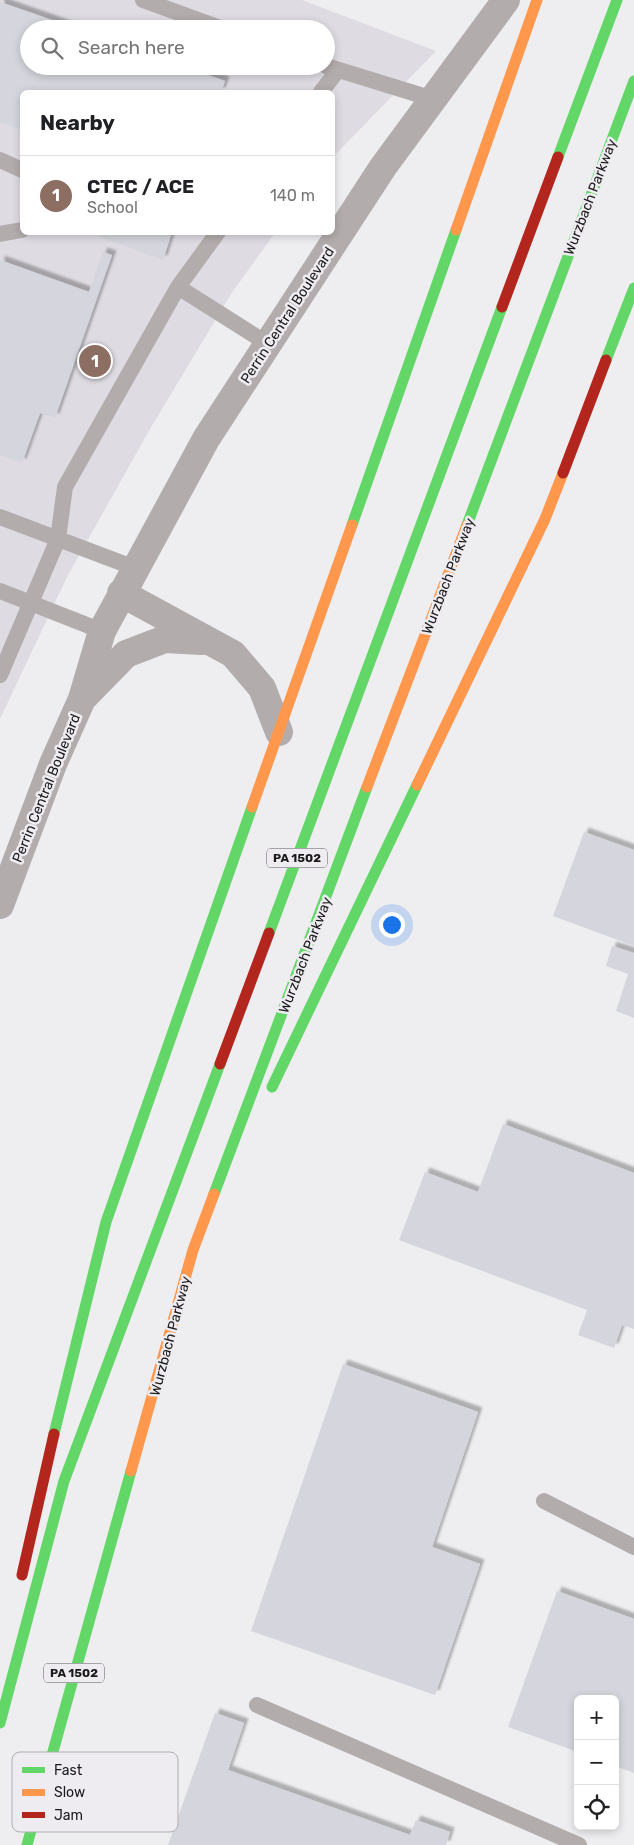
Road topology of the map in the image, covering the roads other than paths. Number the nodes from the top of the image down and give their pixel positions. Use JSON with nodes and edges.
{"nodes":[{"id":1,"x":143,"y":0,"type":"edge"},
{"id":2,"x":506,"y":0,"type":"edge"},
{"id":3,"x":537,"y":0,"type":"edge"},
{"id":4,"x":617,"y":0,"type":"edge"},
{"id":5,"x":198,"y":20,"type":"edge"},
{"id":6,"x":335,"y":69,"type":"edge"},
{"id":7,"x":329,"y":75,"type":"edge"},
{"id":8,"x":634,"y":81,"type":"edge"},
{"id":9,"x":322,"y":90,"type":"edge"},
{"id":10,"x":433,"y":99,"type":"junction"},
{"id":11,"x":0,"y":160,"type":"edge"},
{"id":12,"x":20,"y":169,"type":"edge"},
{"id":13,"x":20,"y":230,"type":"edge"},
{"id":14,"x":0,"y":234,"type":"edge"},
{"id":15,"x":216,"y":235,"type":"edge"},
{"id":16,"x":178,"y":287,"type":"junction"},
{"id":17,"x":634,"y":288,"type":"edge"},
{"id":18,"x":268,"y":344,"type":"junction"},
{"id":19,"x":0,"y":517,"type":"edge"},
{"id":20,"x":58,"y":539,"type":"junction"},
{"id":21,"x":135,"y":568,"type":"junction"},
{"id":22,"x":0,"y":591,"type":"edge"},
{"id":23,"x":121,"y":593,"type":"junction"},
{"id":24,"x":32,"y":604,"type":"junction"},
{"id":25,"x":102,"y":631,"type":"junction"},
{"id":26,"x":208,"y":641,"type":"junction"},
{"id":27,"x":0,"y":675,"type":"edge"},
{"id":28,"x":82,"y":699,"type":"junction"},
{"id":29,"x":279,"y":732,"type":"junction"},
{"id":30,"x":5,"y":875,"type":"edge"},
{"id":31,"x":0,"y":905,"type":"edge"},
{"id":32,"x":266,"y":1099,"type":"dead end"},
{"id":33,"x":249,"y":1134,"type":"dead end"},
{"id":34,"x":194,"y":1250,"type":"junction"},
{"id":35,"x":544,"y":1501,"type":"dead end"},
{"id":36,"x":634,"y":1547,"type":"edge"},
{"id":37,"x":20,"y":1587,"type":"dead end"},
{"id":38,"x":11,"y":1635,"type":"dead end"},
{"id":39,"x":0,"y":1692,"type":"edge"},
{"id":40,"x":256,"y":1705,"type":"dead end"},
{"id":41,"x":0,"y":1723,"type":"edge"},
{"id":42,"x":53,"y":1752,"type":"edge"},
{"id":43,"x":31,"y":1832,"type":"edge"},
{"id":44,"x":27,"y":1845,"type":"edge"},
{"id":45,"x":579,"y":1845,"type":"edge"}],
"edges":[{"from":1,"to":5,"type":"lane"},
{"from":2,"to":10,"type":"street","name":"Perrin Central Boulevard"},
{"from":3,"to":29,"type":"highway"},
{"from":4,"to":41,"type":"highway","number":"PA 1502"},
{"from":6,"to":10,"type":"lane"},
{"from":7,"to":9,"type":"lane"},
{"from":8,"to":34,"type":"highway","name":"Wurzbach Parkway","number":"PA 1502"},
{"from":10,"to":18,"type":"street","name":"Perrin Central Boulevard"},
{"from":11,"to":12,"type":"lane"},
{"from":13,"to":14,"type":"lane"},
{"from":15,"to":16,"type":"lane"},
{"from":16,"to":18,"type":"lane"},
{"from":16,"to":20,"type":"lane"},
{"from":17,"to":32,"type":"highway"},
{"from":18,"to":21,"type":"street","name":"Perrin Central Boulevard"},
{"from":19,"to":20,"type":"lane"},
{"from":20,"to":21,"type":"lane"},
{"from":20,"to":24,"type":"lane"},
{"from":21,"to":23,"type":"street","name":"Perrin Central Boulevard"},
{"from":22,"to":24,"type":"lane"},
{"from":23,"to":25,"type":"street","name":"Perrin Central Boulevard"},
{"from":23,"to":26,"type":"street","name":"Perrin Central Boulevard"},
{"from":24,"to":25,"type":"lane"},
{"from":24,"to":27,"type":"lane"},
{"from":25,"to":28,"type":"street","name":"Perrin Central Boulevard"},
{"from":26,"to":28,"type":"street","name":"Perrin Central Boulevard"},
{"from":26,"to":29,"type":"street","name":"Perrin Central Boulevard"},
{"from":28,"to":30,"type":"street","name":"Perrin Central Boulevard"},
{"from":29,"to":37,"type":"highway"},
{"from":30,"to":31,"type":"street","name":"Perrin Central Boulevard"},
{"from":33,"to":34,"type":"highway"},
{"from":34,"to":42,"type":"highway","name":"Wurzbach Parkway","number":"PA 1502"},
{"from":35,"to":36,"type":"lane"},
{"from":38,"to":39,"type":"highway"},
{"from":40,"to":45,"type":"lane"},
{"from":43,"to":44,"type":"highway","name":"Wurzbach Parkway","number":"PA 1502"}]}
